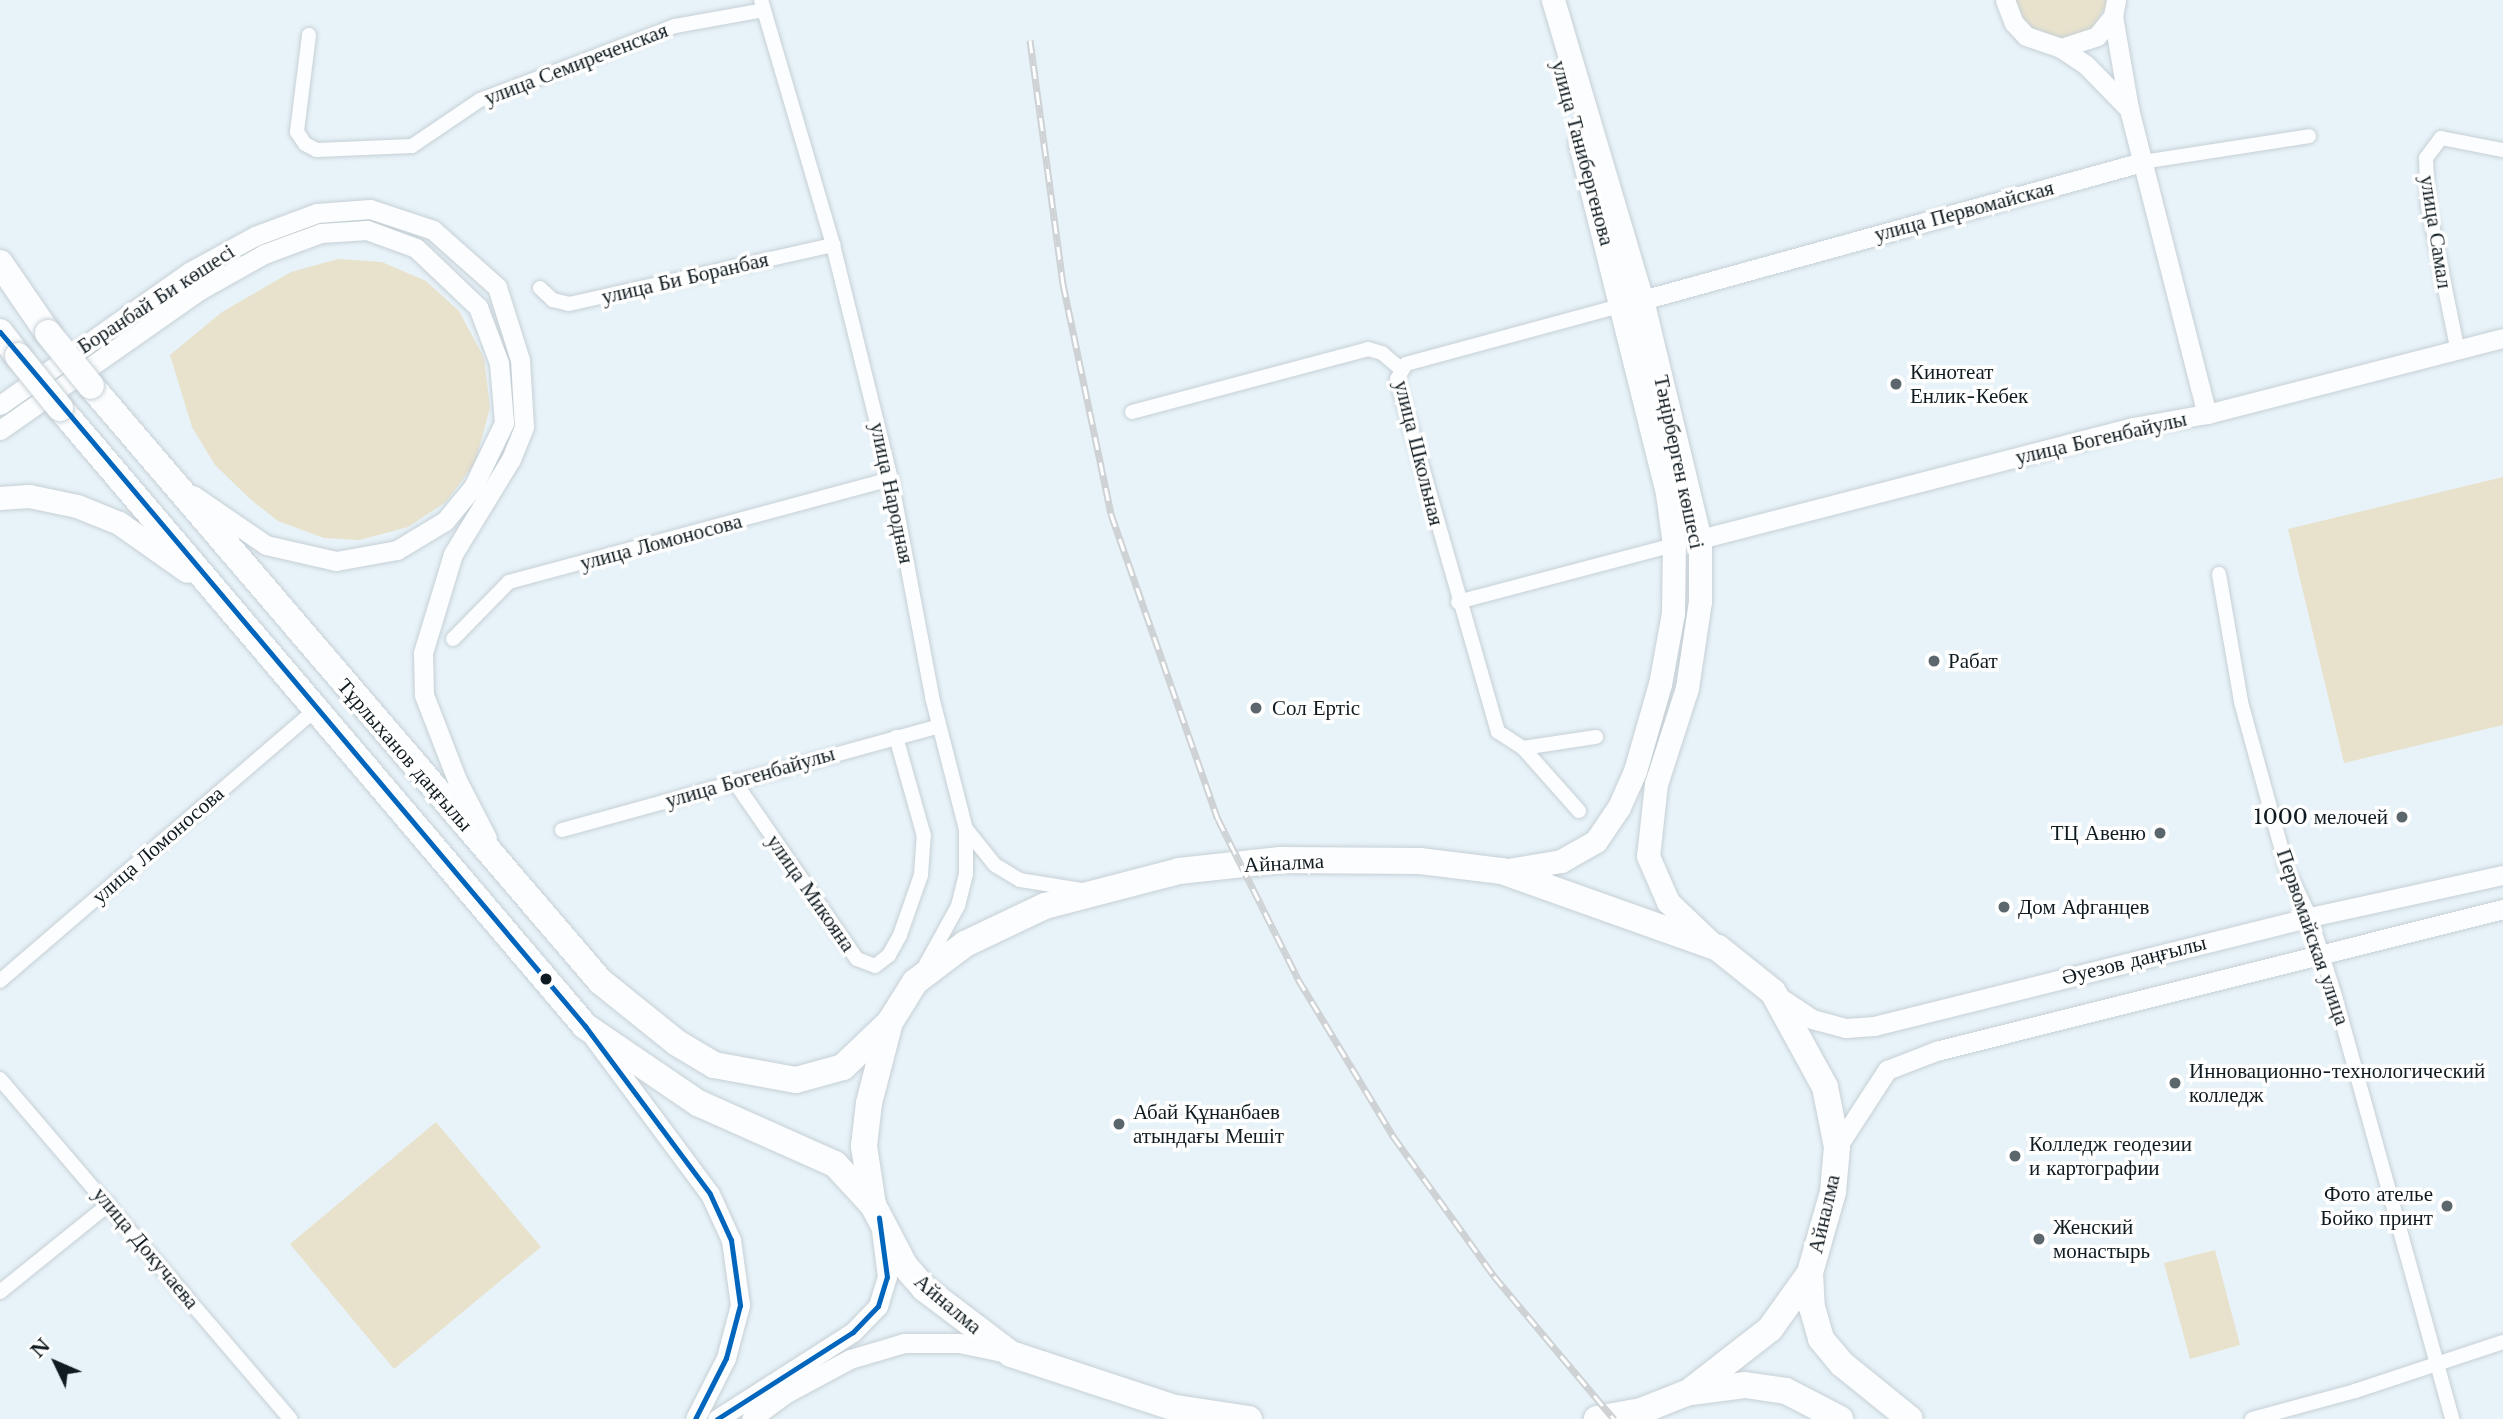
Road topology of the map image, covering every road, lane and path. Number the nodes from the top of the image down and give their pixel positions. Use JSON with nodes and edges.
{"nodes":[{"id":1,"x":1546,"y":0,"type":"edge"},
{"id":2,"x":1553,"y":0,"type":"edge"},
{"id":3,"x":2002,"y":2,"type":"edge"},
{"id":4,"x":763,"y":5,"type":"edge"},
{"id":5,"x":2115,"y":8,"type":"edge"},
{"id":6,"x":309,"y":35,"type":"dead end"},
{"id":7,"x":2061,"y":48,"type":"junction"},
{"id":8,"x":2129,"y":109,"type":"junction"},
{"id":9,"x":2309,"y":136,"type":"dead end"},
{"id":10,"x":2503,"y":150,"type":"edge"},
{"id":11,"x":2142,"y":162,"type":"junction"},
{"id":12,"x":833,"y":245,"type":"junction"},
{"id":13,"x":0,"y":263,"type":"edge"},
{"id":14,"x":540,"y":288,"type":"dead end"},
{"id":15,"x":1633,"y":302,"type":"junction"},
{"id":16,"x":0,"y":332,"type":"edge"},
{"id":17,"x":2503,"y":338,"type":"edge"},
{"id":18,"x":2458,"y":352,"type":"junction"},
{"id":19,"x":1400,"y":368,"type":"junction"},
{"id":20,"x":0,"y":405,"type":"edge"},
{"id":21,"x":1132,"y":412,"type":"dead end"},
{"id":22,"x":2207,"y":414,"type":"junction"},
{"id":23,"x":0,"y":430,"type":"edge"},
{"id":24,"x":166,"y":476,"type":"junction"},
{"id":25,"x":891,"y":479,"type":"junction"},
{"id":26,"x":0,"y":498,"type":"edge"},
{"id":27,"x":1700,"y":539,"type":"junction"},
{"id":28,"x":1674,"y":545,"type":"junction"},
{"id":29,"x":2219,"y":574,"type":"dead end"},
{"id":30,"x":1458,"y":602,"type":"junction"},
{"id":31,"x":231,"y":608,"type":"junction"},
{"id":32,"x":453,"y":639,"type":"dead end"},
{"id":33,"x":316,"y":709,"type":"junction"},
{"id":34,"x":939,"y":726,"type":"junction"},
{"id":35,"x":896,"y":737,"type":"junction"},
{"id":36,"x":1596,"y":737,"type":"dead end"},
{"id":37,"x":1523,"y":748,"type":"junction"},
{"id":38,"x":734,"y":781,"type":"junction"},
{"id":39,"x":1579,"y":811,"type":"dead end"},
{"id":40,"x":966,"y":828,"type":"junction"},
{"id":41,"x":562,"y":830,"type":"dead end"},
{"id":42,"x":504,"y":870,"type":"junction"},
{"id":43,"x":1502,"y":871,"type":"junction"},
{"id":44,"x":2503,"y":875,"type":"edge"},
{"id":45,"x":1096,"y":893,"type":"junction"},
{"id":46,"x":2503,"y":909,"type":"edge"},
{"id":47,"x":2310,"y":917,"type":"junction"},
{"id":48,"x":1718,"y":948,"type":"junction"},
{"id":49,"x":2322,"y":954,"type":"junction"},
{"id":50,"x":0,"y":981,"type":"edge"},
{"id":51,"x":915,"y":982,"type":"junction"},
{"id":52,"x":1773,"y":992,"type":"junction"},
{"id":53,"x":890,"y":1022,"type":"junction"},
{"id":54,"x":586,"y":1026,"type":"junction"},
{"id":55,"x":0,"y":1079,"type":"edge"},
{"id":56,"x":1837,"y":1147,"type":"junction"},
{"id":57,"x":109,"y":1204,"type":"junction"},
{"id":58,"x":876,"y":1212,"type":"junction"},
{"id":59,"x":1810,"y":1273,"type":"junction"},
{"id":60,"x":0,"y":1292,"type":"edge"},
{"id":61,"x":2503,"y":1342,"type":"edge"},
{"id":62,"x":1011,"y":1354,"type":"junction"},
{"id":63,"x":2436,"y":1362,"type":"junction"},
{"id":64,"x":1689,"y":1392,"type":"junction"},
{"id":65,"x":1179,"y":1413,"type":"edge"},
{"id":66,"x":290,"y":1419,"type":"edge"},
{"id":67,"x":695,"y":1419,"type":"edge"},
{"id":68,"x":717,"y":1419,"type":"edge"},
{"id":69,"x":751,"y":1419,"type":"edge"},
{"id":70,"x":1250,"y":1419,"type":"edge"},
{"id":71,"x":1597,"y":1419,"type":"edge"},
{"id":72,"x":1840,"y":1419,"type":"edge"},
{"id":73,"x":1910,"y":1419,"type":"edge"},
{"id":74,"x":2252,"y":1419,"type":"edge"},
{"id":75,"x":2452,"y":1419,"type":"edge"}],
"edges":[{"from":1,"to":15,"type":"main road","name":"улица Танибергенова"},
{"from":2,"to":15,"type":"main road","name":"Тәңірберген көшесі"},
{"from":3,"to":7,"type":"main road"},
{"from":4,"to":6,"type":"street","name":"улица Семиреченская"},
{"from":4,"to":12,"type":"street","name":"улица Народная"},
{"from":5,"to":7,"type":"main road"},
{"from":5,"to":8,"type":"main road"},
{"from":7,"to":8,"type":"main road"},
{"from":8,"to":11,"type":"main road"},
{"from":9,"to":11,"type":"street","name":"улица Первомайская"},
{"from":10,"to":18,"type":"street","name":"улица Самал"},
{"from":11,"to":15,"type":"main road","name":"улица Первомайская"},
{"from":11,"to":22,"type":"main road"},
{"from":12,"to":14,"type":"street","name":"улица Би Боранбая"},
{"from":12,"to":25,"type":"street","name":"улица Народная"},
{"from":13,"to":24,"type":"highway","name":"Тұрлыханов даңғылы","bridge":true},
{"from":15,"to":19,"type":"street","name":"улица Школьная"},
{"from":15,"to":27,"type":"main road","name":"Тәңірберген көшесі"},
{"from":15,"to":28,"type":"main road","name":"Тәңірберген көшесі"},
{"from":16,"to":31,"type":"highway","name":"Тұрлыханов даңғылы","bridge":true},
{"from":17,"to":18,"type":"main road","name":"улица Богенбайулы"},
{"from":18,"to":22,"type":"main road","name":"улица Богенбайулы"},
{"from":19,"to":21,"type":"street"},
{"from":19,"to":30,"type":"street","name":"улица Школьная"},
{"from":20,"to":42,"type":"main road","name":"Боранбай Би көшесі"},
{"from":22,"to":27,"type":"main road","name":"улица Богенбайулы"},
{"from":23,"to":24,"type":"main road","name":"Боранбай Би көшесі"},
{"from":24,"to":42,"type":"highway","name":"Тұрлыханов даңғылы"},
{"from":25,"to":32,"type":"street","name":"улица Ломоносова"},
{"from":25,"to":34,"type":"street","name":"улица Народная"},
{"from":26,"to":31,"type":"main road"},
{"from":27,"to":48,"type":"main road","name":"Тәңірберген көшесі"},
{"from":28,"to":30,"type":"street"},
{"from":28,"to":43,"type":"main road","name":"Тәңірберген көшесі"},
{"from":29,"to":47,"type":"street","name":"Первомайская улица"},
{"from":30,"to":37,"type":"street","name":"улица Школьная"},
{"from":31,"to":33,"type":"highway","name":"Тұрлыханов даңғылы"},
{"from":33,"to":50,"type":"street","name":"улица Ломоносова"},
{"from":33,"to":54,"type":"highway","name":"Тұрлыханов даңғылы"},
{"from":34,"to":35,"type":"street","name":"улица Богенбайулы"},
{"from":34,"to":40,"type":"street","name":"улица Народная"},
{"from":35,"to":38,"type":"street","name":"улица Богенбайулы"},
{"from":35,"to":38,"type":"street","name":"улица Микояна"},
{"from":36,"to":37,"type":"street"},
{"from":37,"to":39,"type":"street","name":"улица Школьная"},
{"from":38,"to":41,"type":"street","name":"улица Богенбайулы"},
{"from":40,"to":45,"type":"street"},
{"from":40,"to":51,"type":"street","name":"улица Народная"},
{"from":42,"to":53,"type":"highway","name":"Тұрлыханов даңғылы"},
{"from":43,"to":45,"type":"highway","name":"Айналма"},
{"from":43,"to":48,"type":"highway","name":"Айналма"},
{"from":44,"to":47,"type":"main road","name":"Әуезов даңғылы"},
{"from":45,"to":51,"type":"highway","name":"Айналма"},
{"from":46,"to":49,"type":"main road","name":"Әуезов даңғылы"},
{"from":47,"to":49,"type":"street","name":"Первомайская улица"},
{"from":47,"to":52,"type":"main road","name":"Әуезов даңғылы"},
{"from":48,"to":52,"type":"highway","name":"Айналма"},
{"from":49,"to":56,"type":"main road","name":"Әуезов даңғылы"},
{"from":49,"to":63,"type":"street","name":"Первомайская улица"},
{"from":51,"to":53,"type":"highway","name":"Айналма"},
{"from":52,"to":56,"type":"highway","name":"Айналма"},
{"from":53,"to":58,"type":"highway","name":"Айналма"},
{"from":54,"to":58,"type":"highway","name":"Тұрлыханов даңғылы"},
{"from":54,"to":67,"type":"main road"},
{"from":55,"to":57,"type":"street","name":"улица Докучаева"},
{"from":56,"to":59,"type":"highway","name":"Айналма"},
{"from":57,"to":60,"type":"street"},
{"from":57,"to":66,"type":"street","name":"улица Докучаева"},
{"from":58,"to":62,"type":"highway","name":"Айналма"},
{"from":58,"to":68,"type":"main road"},
{"from":59,"to":64,"type":"highway","name":"Айналма"},
{"from":59,"to":73,"type":"highway"},
{"from":61,"to":63,"type":"street"},
{"from":62,"to":65,"type":"highway","name":"Айналма"},
{"from":62,"to":69,"type":"main road"},
{"from":63,"to":74,"type":"street"},
{"from":63,"to":75,"type":"street","name":"Первомайская улица"},
{"from":64,"to":71,"type":"highway","name":"Айналма"},
{"from":64,"to":72,"type":"highway"},
{"from":65,"to":70,"type":"highway","name":"Айналма"}]}
